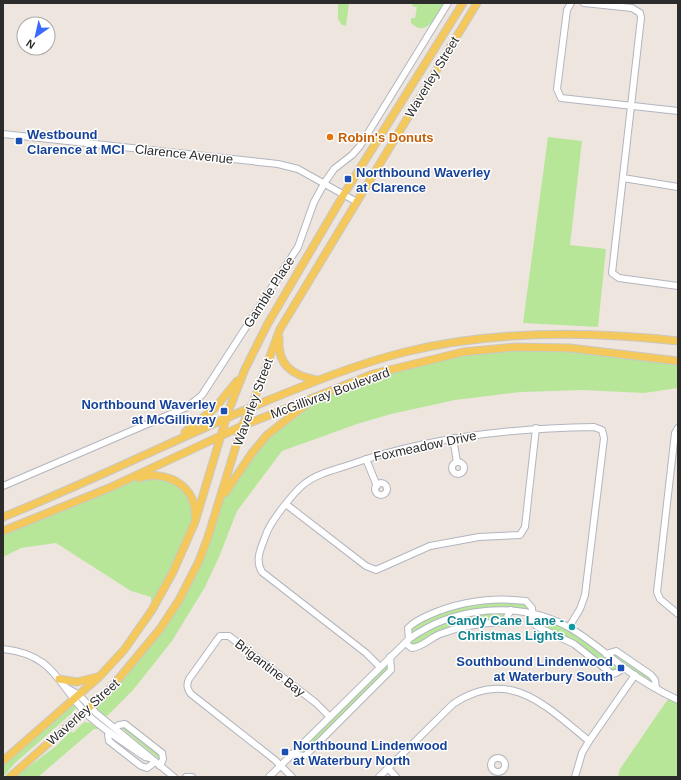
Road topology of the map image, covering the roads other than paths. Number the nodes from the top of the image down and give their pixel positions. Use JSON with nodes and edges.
{"nodes":[{"id":1,"x":448,"y":3,"type":"edge"},
{"id":2,"x":463,"y":3,"type":"edge"},
{"id":3,"x":476,"y":3,"type":"edge"},
{"id":4,"x":571,"y":3,"type":"edge"},
{"id":5,"x":584,"y":3,"type":"edge"},
{"id":6,"x":631,"y":107,"type":"junction"},
{"id":7,"x":678,"y":111,"type":"edge"},
{"id":8,"x":3,"y":134,"type":"edge"},
{"id":9,"x":623,"y":178,"type":"junction"},
{"id":10,"x":325,"y":182,"type":"junction"},
{"id":11,"x":678,"y":186,"type":"edge"},
{"id":12,"x":344,"y":194,"type":"junction"},
{"id":13,"x":357,"y":202,"type":"junction"},
{"id":14,"x":678,"y":286,"type":"edge"},
{"id":15,"x":280,"y":329,"type":"junction"},
{"id":16,"x":678,"y":341,"type":"edge"},
{"id":17,"x":678,"y":361,"type":"edge"},
{"id":18,"x":245,"y":369,"type":"junction"},
{"id":19,"x":316,"y":380,"type":"junction"},
{"id":20,"x":321,"y":394,"type":"junction"},
{"id":21,"x":251,"y":408,"type":"junction"},
{"id":22,"x":226,"y":417,"type":"junction"},
{"id":23,"x":242,"y":426,"type":"junction"},
{"id":24,"x":536,"y":428,"type":"junction"},
{"id":25,"x":678,"y":428,"type":"edge"},
{"id":26,"x":221,"y":438,"type":"junction"},
{"id":27,"x":453,"y":438,"type":"junction"},
{"id":28,"x":171,"y":442,"type":"junction"},
{"id":29,"x":366,"y":459,"type":"junction"},
{"id":30,"x":457,"y":462,"type":"dead end"},
{"id":31,"x":3,"y":486,"type":"edge"},
{"id":32,"x":377,"y":486,"type":"dead end"},
{"id":33,"x":109,"y":488,"type":"junction"},
{"id":34,"x":220,"y":502,"type":"junction"},
{"id":35,"x":287,"y":505,"type":"junction"},
{"id":36,"x":3,"y":517,"type":"edge"},
{"id":37,"x":195,"y":522,"type":"junction"},
{"id":38,"x":3,"y":531,"type":"edge"},
{"id":39,"x":511,"y":610,"type":"junction"},
{"id":40,"x":533,"y":614,"type":"junction"},
{"id":41,"x":678,"y":614,"type":"edge"},
{"id":42,"x":569,"y":627,"type":"junction"},
{"id":43,"x":407,"y":641,"type":"junction"},
{"id":44,"x":3,"y":649,"type":"edge"},
{"id":45,"x":606,"y":654,"type":"junction"},
{"id":46,"x":390,"y":657,"type":"junction"},
{"id":47,"x":380,"y":667,"type":"junction"},
{"id":48,"x":624,"y":668,"type":"junction"},
{"id":49,"x":635,"y":675,"type":"junction"},
{"id":50,"x":99,"y":677,"type":"junction"},
{"id":51,"x":59,"y":679,"type":"junction"},
{"id":52,"x":656,"y":688,"type":"junction"},
{"id":53,"x":76,"y":697,"type":"junction"},
{"id":54,"x":678,"y":700,"type":"edge"},
{"id":55,"x":88,"y":709,"type":"junction"},
{"id":56,"x":330,"y":717,"type":"junction"},
{"id":57,"x":115,"y":728,"type":"junction"},
{"id":58,"x":110,"y":733,"type":"junction"},
{"id":59,"x":589,"y":741,"type":"junction"},
{"id":60,"x":291,"y":754,"type":"junction"},
{"id":61,"x":3,"y":761,"type":"edge"},
{"id":62,"x":155,"y":762,"type":"junction"},
{"id":63,"x":280,"y":766,"type":"junction"},
{"id":64,"x":388,"y":768,"type":"junction"},
{"id":65,"x":10,"y":777,"type":"edge"},
{"id":66,"x":174,"y":777,"type":"edge"},
{"id":67,"x":186,"y":777,"type":"edge"},
{"id":68,"x":192,"y":777,"type":"edge"},
{"id":69,"x":269,"y":777,"type":"edge"},
{"id":70,"x":292,"y":777,"type":"edge"},
{"id":71,"x":379,"y":777,"type":"edge"},
{"id":72,"x":396,"y":777,"type":"edge"},
{"id":73,"x":575,"y":777,"type":"edge"}],
"edges":[{"from":1,"to":10,"type":"street","name":"Gamble Place"},
{"from":2,"to":12,"type":"main road","name":"Waverley Street"},
{"from":3,"to":13,"type":"main road","name":"Waverley Street"},
{"from":4,"to":6,"type":"street"},
{"from":5,"to":6,"type":"street"},
{"from":6,"to":7,"type":"street"},
{"from":6,"to":9,"type":"street"},
{"from":8,"to":10,"type":"street","name":"Clarence Avenue"},
{"from":9,"to":11,"type":"street"},
{"from":9,"to":14,"type":"street"},
{"from":10,"to":12,"type":"street","name":"Clarence Avenue"},
{"from":10,"to":31,"type":"street","name":"Gamble Place"},
{"from":12,"to":13,"type":"street","name":"Clarence Avenue"},
{"from":12,"to":18,"type":"main road","name":"Waverley Street"},
{"from":13,"to":15,"type":"main road","name":"Waverley Street"},
{"from":15,"to":19,"type":"main road"},
{"from":15,"to":21,"type":"main road","name":"Waverley Street"},
{"from":16,"to":19,"type":"main road","name":"McGillivray Boulevard"},
{"from":17,"to":20,"type":"main road","name":"McGillivray Boulevard"},
{"from":18,"to":22,"type":"main road","name":"Waverley Street"},
{"from":18,"to":28,"type":"main road"},
{"from":19,"to":21,"type":"main road","name":"McGillivray Boulevard"},
{"from":20,"to":23,"type":"main road","name":"McGillivray Boulevard"},
{"from":20,"to":34,"type":"main road"},
{"from":21,"to":22,"type":"main road","name":"McGillivray Boulevard"},
{"from":21,"to":23,"type":"main road","name":"Waverley Street"},
{"from":22,"to":26,"type":"main road","name":"Waverley Street"},
{"from":22,"to":28,"type":"main road","name":"McGillivray Boulevard"},
{"from":23,"to":26,"type":"main road","name":"McGillivray Boulevard"},
{"from":23,"to":34,"type":"main road","name":"Waverley Street"},
{"from":24,"to":27,"type":"street","name":"Foxmeadow Drive"},
{"from":24,"to":35,"type":"street"},
{"from":24,"to":42,"type":"street","name":"Foxmeadow Drive"},
{"from":25,"to":41,"type":"street"},
{"from":26,"to":33,"type":"main road","name":"McGillivray Boulevard"},
{"from":26,"to":37,"type":"main road","name":"Waverley Street"},
{"from":27,"to":29,"type":"street","name":"Foxmeadow Drive"},
{"from":27,"to":30,"type":"street"},
{"from":28,"to":36,"type":"main road","name":"McGillivray Boulevard"},
{"from":29,"to":32,"type":"street"},
{"from":29,"to":35,"type":"street","name":"Foxmeadow Drive"},
{"from":33,"to":37,"type":"main road"},
{"from":33,"to":38,"type":"main road","name":"McGillivray Boulevard"},
{"from":34,"to":55,"type":"main road","name":"Waverley Street"},
{"from":35,"to":47,"type":"street","name":"Foxmeadow Drive"},
{"from":37,"to":50,"type":"main road","name":"Waverley Street"},
{"from":39,"to":40,"type":"street"},
{"from":39,"to":43,"type":"street"},
{"from":39,"to":43,"type":"street"},
{"from":40,"to":42,"type":"street"},
{"from":40,"to":43,"type":"street"},
{"from":40,"to":48,"type":"street"},
{"from":42,"to":45,"type":"street"},
{"from":43,"to":46,"type":"street"},
{"from":44,"to":51,"type":"street"},
{"from":45,"to":48,"type":"street"},
{"from":45,"to":52,"type":"street"},
{"from":46,"to":47,"type":"street"},
{"from":46,"to":60,"type":"street"},
{"from":47,"to":56,"type":"street"},
{"from":48,"to":49,"type":"street"},
{"from":49,"to":52,"type":"street"},
{"from":49,"to":59,"type":"street"},
{"from":50,"to":51,"type":"main road"},
{"from":50,"to":53,"type":"main road","name":"Waverley Street"},
{"from":51,"to":53,"type":"street"},
{"from":52,"to":54,"type":"street"},
{"from":53,"to":55,"type":"street"},
{"from":53,"to":61,"type":"main road","name":"Waverley Street"},
{"from":55,"to":57,"type":"street"},
{"from":55,"to":58,"type":"street"},
{"from":55,"to":65,"type":"main road","name":"Waverley Street"},
{"from":56,"to":60,"type":"street"},
{"from":56,"to":63,"type":"street","name":"Brigantine Bay"},
{"from":57,"to":62,"type":"street"},
{"from":57,"to":62,"type":"street"},
{"from":58,"to":62,"type":"street"},
{"from":58,"to":62,"type":"street"},
{"from":59,"to":64,"type":"street"},
{"from":59,"to":73,"type":"street"},
{"from":60,"to":63,"type":"street"},
{"from":62,"to":66,"type":"street"},
{"from":63,"to":69,"type":"street"},
{"from":63,"to":70,"type":"street"},
{"from":64,"to":71,"type":"street"},
{"from":64,"to":72,"type":"street"},
{"from":67,"to":68,"type":"street"}]}
